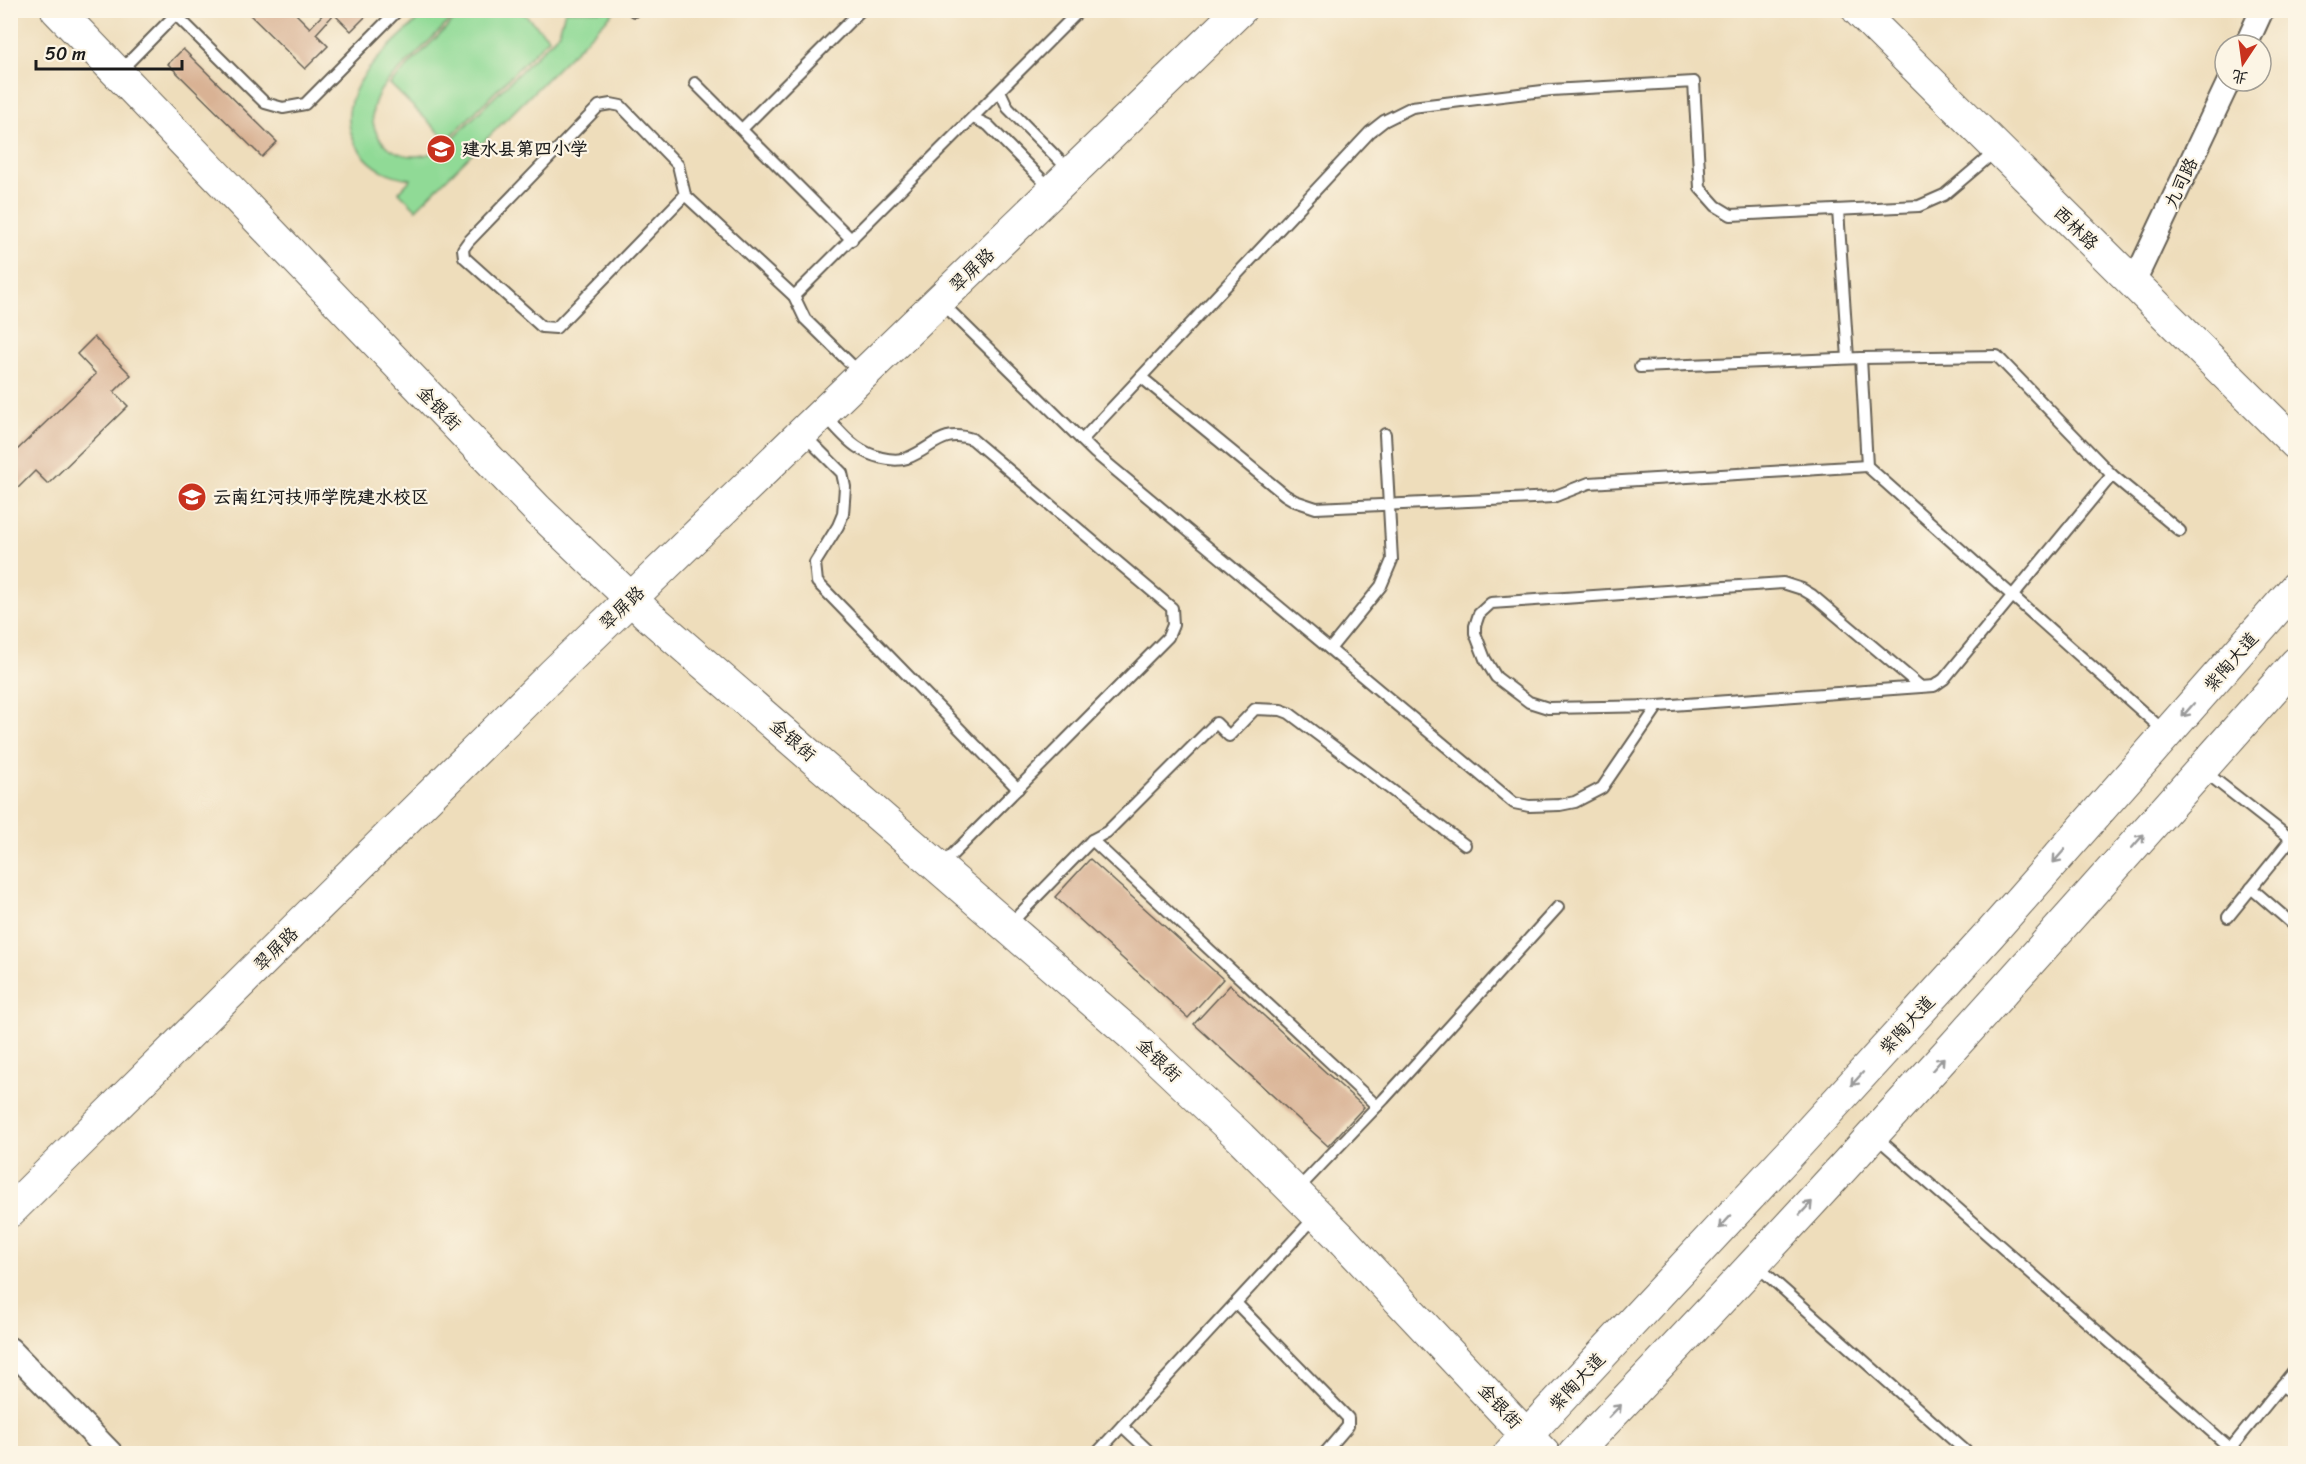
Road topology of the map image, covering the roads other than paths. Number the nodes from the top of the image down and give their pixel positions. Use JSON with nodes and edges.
{"nodes":[{"id":1,"x":57,"y":10,"type":"edge"},
{"id":2,"x":398,"y":10,"type":"edge"},
{"id":3,"x":861,"y":10,"type":"edge"},
{"id":4,"x":1080,"y":10,"type":"edge"},
{"id":5,"x":1240,"y":10,"type":"edge"},
{"id":6,"x":1858,"y":10,"type":"edge"},
{"id":7,"x":2262,"y":10,"type":"edge"},
{"id":8,"x":173,"y":13,"type":"edge"},
{"id":9,"x":2251,"y":33,"type":"edge"},
{"id":10,"x":118,"y":73,"type":"junction"},
{"id":11,"x":695,"y":83,"type":"dead end"},
{"id":12,"x":1000,"y":91,"type":"junction"},
{"id":13,"x":2223,"y":93,"type":"edge"},
{"id":14,"x":973,"y":118,"type":"junction"},
{"id":15,"x":741,"y":129,"type":"junction"},
{"id":16,"x":1997,"y":150,"type":"junction"},
{"id":17,"x":1063,"y":182,"type":"junction"},
{"id":18,"x":685,"y":195,"type":"junction"},
{"id":19,"x":1838,"y":210,"type":"junction"},
{"id":20,"x":852,"y":240,"type":"junction"},
{"id":21,"x":2133,"y":284,"type":"junction"},
{"id":22,"x":794,"y":296,"type":"junction"},
{"id":23,"x":940,"y":301,"type":"junction"},
{"id":24,"x":1848,"y":358,"type":"junction"},
{"id":25,"x":1861,"y":358,"type":"junction"},
{"id":26,"x":1640,"y":367,"type":"dead end"},
{"id":27,"x":862,"y":376,"type":"junction"},
{"id":28,"x":1141,"y":377,"type":"junction"},
{"id":29,"x":813,"y":423,"type":"junction"},
{"id":30,"x":1385,"y":434,"type":"dead end"},
{"id":31,"x":1082,"y":441,"type":"junction"},
{"id":32,"x":2295,"y":444,"type":"edge"},
{"id":33,"x":1867,"y":466,"type":"junction"},
{"id":34,"x":2112,"y":475,"type":"junction"},
{"id":35,"x":1389,"y":505,"type":"junction"},
{"id":36,"x":2180,"y":531,"type":"dead end"},
{"id":37,"x":2295,"y":587,"type":"edge"},
{"id":38,"x":2012,"y":596,"type":"junction"},
{"id":39,"x":631,"y":599,"type":"junction"},
{"id":40,"x":1330,"y":649,"type":"junction"},
{"id":41,"x":2295,"y":663,"type":"edge"},
{"id":42,"x":1921,"y":687,"type":"junction"},
{"id":43,"x":1658,"y":706,"type":"junction"},
{"id":44,"x":2167,"y":734,"type":"junction"},
{"id":45,"x":2201,"y":769,"type":"junction"},
{"id":46,"x":1018,"y":789,"type":"junction"},
{"id":47,"x":2294,"y":838,"type":"edge"},
{"id":48,"x":1092,"y":840,"type":"junction"},
{"id":49,"x":1465,"y":845,"type":"dead end"},
{"id":50,"x":940,"y":867,"type":"junction"},
{"id":51,"x":2251,"y":888,"type":"junction"},
{"id":52,"x":1558,"y":906,"type":"dead end"},
{"id":53,"x":2228,"y":917,"type":"dead end"},
{"id":54,"x":1008,"y":926,"type":"junction"},
{"id":55,"x":2295,"y":927,"type":"edge"},
{"id":56,"x":1377,"y":1106,"type":"junction"},
{"id":57,"x":1873,"y":1135,"type":"junction"},
{"id":58,"x":1295,"y":1192,"type":"junction"},
{"id":59,"x":10,"y":1211,"type":"edge"},
{"id":60,"x":1318,"y":1215,"type":"junction"},
{"id":61,"x":1754,"y":1263,"type":"junction"},
{"id":62,"x":1236,"y":1302,"type":"junction"},
{"id":63,"x":10,"y":1349,"type":"edge"},
{"id":64,"x":2295,"y":1368,"type":"edge"},
{"id":65,"x":2282,"y":1385,"type":"junction"},
{"id":66,"x":2295,"y":1397,"type":"edge"},
{"id":67,"x":1122,"y":1426,"type":"junction"},
{"id":68,"x":1527,"y":1447,"type":"edge"},
{"id":69,"x":2234,"y":1451,"type":"edge"},
{"id":70,"x":112,"y":1454,"type":"edge"},
{"id":71,"x":1096,"y":1454,"type":"edge"},
{"id":72,"x":1152,"y":1454,"type":"edge"},
{"id":73,"x":1324,"y":1454,"type":"edge"},
{"id":74,"x":1574,"y":1454,"type":"edge"},
{"id":75,"x":1969,"y":1454,"type":"edge"}],
"edges":[{"from":1,"to":10,"type":"street","name":"金银街"},
{"from":2,"to":8,"type":"lane"},
{"from":3,"to":15,"type":"lane"},
{"from":4,"to":12,"type":"lane"},
{"from":5,"to":17,"type":"street","name":"翠屏路"},
{"from":6,"to":16,"type":"street","name":"西林路"},
{"from":7,"to":9,"type":"street"},
{"from":8,"to":10,"type":"lane"},
{"from":10,"to":39,"type":"street","name":"金银街"},
{"from":11,"to":15,"type":"lane"},
{"from":12,"to":14,"type":"lane"},
{"from":12,"to":17,"type":"lane"},
{"from":13,"to":21,"type":"street","name":"九司路"},
{"from":14,"to":17,"type":"lane"},
{"from":14,"to":20,"type":"lane"},
{"from":15,"to":20,"type":"lane"},
{"from":16,"to":19,"type":"lane"},
{"from":16,"to":21,"type":"street","name":"西林路"},
{"from":17,"to":23,"type":"street","name":"翠屏路"},
{"from":18,"to":18,"type":"lane"},
{"from":18,"to":22,"type":"lane"},
{"from":19,"to":24,"type":"lane"},
{"from":19,"to":28,"type":"lane"},
{"from":20,"to":22,"type":"lane"},
{"from":21,"to":32,"type":"street","name":"西林路"},
{"from":22,"to":27,"type":"lane"},
{"from":23,"to":27,"type":"street","name":"翠屏路"},
{"from":23,"to":31,"type":"lane"},
{"from":24,"to":25,"type":"lane"},
{"from":24,"to":26,"type":"lane"},
{"from":25,"to":33,"type":"lane"},
{"from":25,"to":34,"type":"lane"},
{"from":27,"to":29,"type":"street","name":"翠屏路"},
{"from":28,"to":31,"type":"lane"},
{"from":28,"to":35,"type":"lane"},
{"from":29,"to":39,"type":"street","name":"翠屏路"},
{"from":29,"to":46,"type":"lane"},
{"from":29,"to":46,"type":"lane"},
{"from":30,"to":35,"type":"lane"},
{"from":31,"to":40,"type":"lane"},
{"from":33,"to":35,"type":"lane"},
{"from":33,"to":38,"type":"lane"},
{"from":34,"to":36,"type":"lane"},
{"from":34,"to":38,"type":"lane"},
{"from":35,"to":40,"type":"lane"},
{"from":37,"to":44,"type":"street","name":"紫陶大道","one_way":true},
{"from":38,"to":42,"type":"lane"},
{"from":38,"to":44,"type":"lane"},
{"from":39,"to":50,"type":"street","name":"金银街"},
{"from":39,"to":59,"type":"street","name":"翠屏路"},
{"from":40,"to":43,"type":"lane"},
{"from":41,"to":45,"type":"street"},
{"from":42,"to":43,"type":"lane"},
{"from":42,"to":43,"type":"lane"},
{"from":44,"to":68,"type":"street","name":"紫陶大道","one_way":true},
{"from":45,"to":47,"type":"lane"},
{"from":57,"to":45,"type":"street","one_way":true},
{"from":46,"to":50,"type":"lane"},
{"from":47,"to":51,"type":"lane"},
{"from":48,"to":49,"type":"lane"},
{"from":48,"to":54,"type":"lane"},
{"from":48,"to":56,"type":"lane"},
{"from":50,"to":54,"type":"street","name":"金银街"},
{"from":51,"to":53,"type":"lane"},
{"from":51,"to":55,"type":"lane"},
{"from":52,"to":56,"type":"lane"},
{"from":54,"to":58,"type":"street","name":"金银街"},
{"from":56,"to":58,"type":"lane"},
{"from":61,"to":57,"type":"street","one_way":true},
{"from":57,"to":69,"type":"lane"},
{"from":58,"to":60,"type":"street","name":"金银街"},
{"from":60,"to":62,"type":"lane"},
{"from":60,"to":68,"type":"street","name":"金银街"},
{"from":74,"to":61,"type":"street","one_way":true},
{"from":61,"to":75,"type":"lane"},
{"from":62,"to":67,"type":"lane"},
{"from":62,"to":73,"type":"lane"},
{"from":63,"to":70,"type":"street"},
{"from":64,"to":65,"type":"lane"},
{"from":65,"to":66,"type":"lane"},
{"from":65,"to":69,"type":"lane"},
{"from":67,"to":71,"type":"lane"},
{"from":67,"to":72,"type":"lane"}]}
